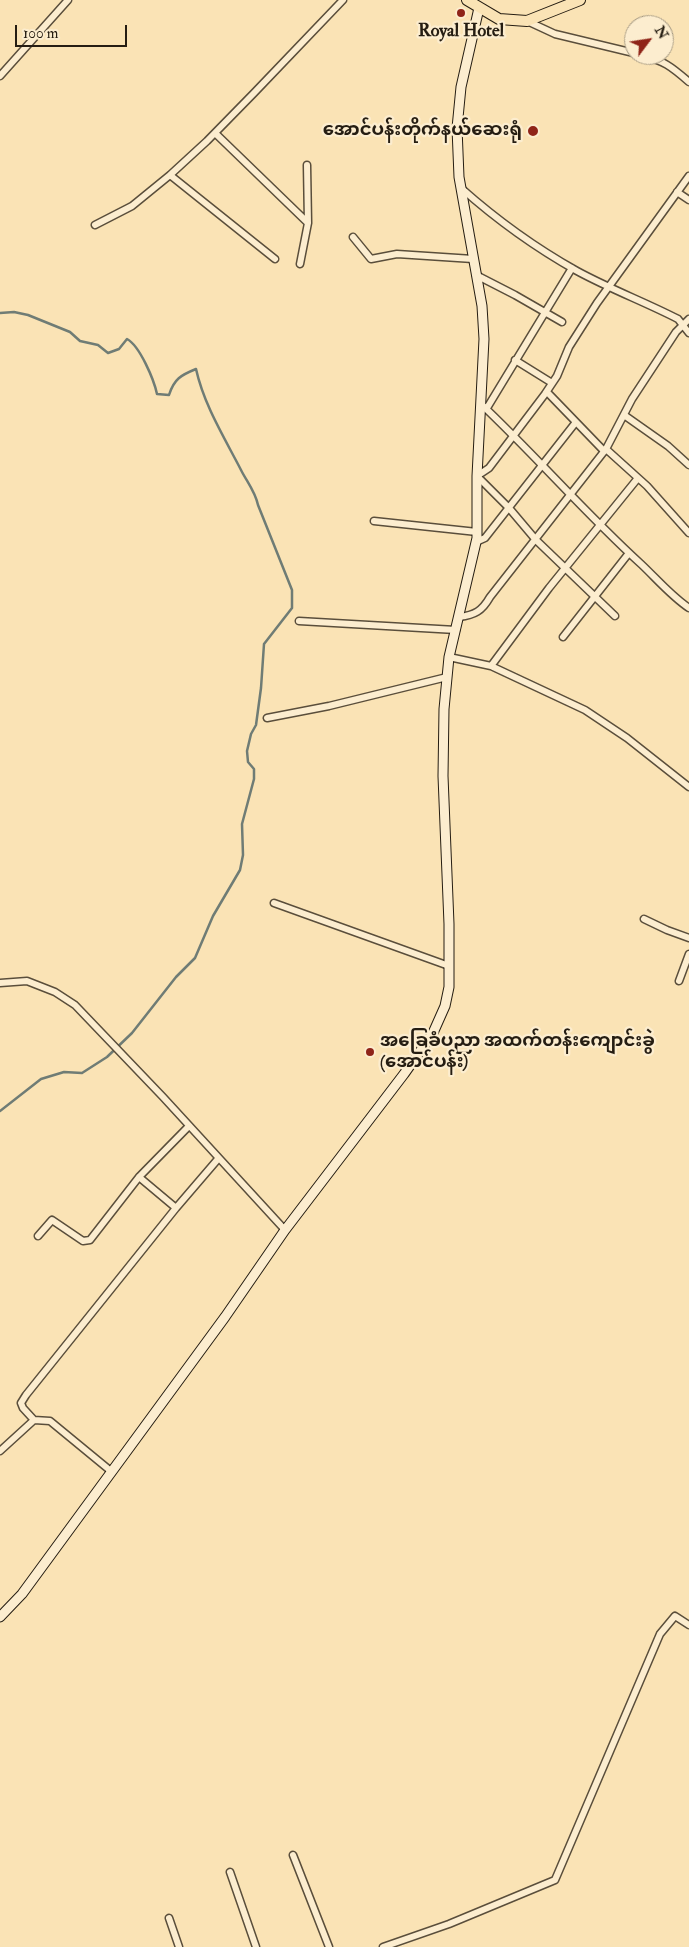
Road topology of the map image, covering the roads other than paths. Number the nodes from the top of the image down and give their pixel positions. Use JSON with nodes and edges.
{"nodes":[{"id":1,"x":68,"y":0,"type":"edge"},
{"id":2,"x":343,"y":0,"type":"edge"},
{"id":3,"x":467,"y":0,"type":"edge"},
{"id":4,"x":576,"y":1,"type":"edge"},
{"id":5,"x":479,"y":8,"type":"junction"},
{"id":6,"x":527,"y":21,"type":"junction"},
{"id":7,"x":624,"y":51,"type":"edge"},
{"id":8,"x":670,"y":65,"type":"edge"},
{"id":9,"x":0,"y":76,"type":"edge"},
{"id":10,"x":689,"y":82,"type":"edge"},
{"id":11,"x":215,"y":133,"type":"junction"},
{"id":12,"x":307,"y":165,"type":"dead end"},
{"id":13,"x":170,"y":175,"type":"junction"},
{"id":14,"x":689,"y":176,"type":"edge"},
{"id":15,"x":461,"y":188,"type":"junction"},
{"id":16,"x":677,"y":192,"type":"junction"},
{"id":17,"x":689,"y":200,"type":"edge"},
{"id":18,"x":308,"y":223,"type":"junction"},
{"id":19,"x":95,"y":225,"type":"dead end"},
{"id":20,"x":354,"y":237,"type":"dead end"},
{"id":21,"x":275,"y":258,"type":"dead end"},
{"id":22,"x":473,"y":258,"type":"junction"},
{"id":23,"x":300,"y":264,"type":"dead end"},
{"id":24,"x":572,"y":268,"type":"junction"},
{"id":25,"x":476,"y":275,"type":"junction"},
{"id":26,"x":610,"y":286,"type":"junction"},
{"id":27,"x":544,"y":312,"type":"junction"},
{"id":28,"x":689,"y":319,"type":"edge"},
{"id":29,"x":562,"y":322,"type":"dead end"},
{"id":30,"x":683,"y":325,"type":"junction"},
{"id":31,"x":689,"y":333,"type":"edge"},
{"id":32,"x":515,"y":360,"type":"junction"},
{"id":33,"x":552,"y":383,"type":"junction"},
{"id":34,"x":547,"y":392,"type":"junction"},
{"id":35,"x":484,"y":406,"type":"junction"},
{"id":36,"x":624,"y":415,"type":"junction"},
{"id":37,"x":576,"y":422,"type":"junction"},
{"id":38,"x":514,"y":436,"type":"junction"},
{"id":39,"x":605,"y":450,"type":"junction"},
{"id":40,"x":689,"y":465,"type":"edge"},
{"id":41,"x":542,"y":466,"type":"junction"},
{"id":42,"x":478,"y":476,"type":"junction"},
{"id":43,"x":638,"y":478,"type":"junction"},
{"id":44,"x":570,"y":496,"type":"junction"},
{"id":45,"x":509,"y":508,"type":"junction"},
{"id":46,"x":374,"y":520,"type":"dead end"},
{"id":47,"x":599,"y":524,"type":"junction"},
{"id":48,"x":689,"y":533,"type":"edge"},
{"id":49,"x":477,"y":537,"type":"junction"},
{"id":50,"x":536,"y":540,"type":"junction"},
{"id":51,"x":629,"y":553,"type":"junction"},
{"id":52,"x":564,"y":568,"type":"junction"},
{"id":53,"x":595,"y":597,"type":"junction"},
{"id":54,"x":689,"y":608,"type":"edge"},
{"id":55,"x":615,"y":616,"type":"dead end"},
{"id":56,"x":459,"y":617,"type":"junction"},
{"id":57,"x":300,"y":621,"type":"dead end"},
{"id":58,"x":456,"y":630,"type":"junction"},
{"id":59,"x":563,"y":637,"type":"dead end"},
{"id":60,"x":449,"y":658,"type":"junction"},
{"id":61,"x":491,"y":666,"type":"junction"},
{"id":62,"x":447,"y":677,"type":"junction"},
{"id":63,"x":267,"y":718,"type":"dead end"},
{"id":64,"x":689,"y":787,"type":"edge"},
{"id":65,"x":274,"y":903,"type":"dead end"},
{"id":66,"x":644,"y":919,"type":"dead end"},
{"id":67,"x":689,"y":938,"type":"edge"},
{"id":68,"x":689,"y":954,"type":"edge"},
{"id":69,"x":449,"y":966,"type":"junction"},
{"id":70,"x":680,"y":981,"type":"dead end"},
{"id":71,"x":0,"y":983,"type":"edge"},
{"id":72,"x":189,"y":1126,"type":"junction"},
{"id":73,"x":218,"y":1159,"type":"junction"},
{"id":74,"x":139,"y":1177,"type":"junction"},
{"id":75,"x":176,"y":1208,"type":"junction"},
{"id":76,"x":285,"y":1230,"type":"junction"},
{"id":77,"x":38,"y":1236,"type":"dead end"},
{"id":78,"x":34,"y":1420,"type":"junction"},
{"id":79,"x":0,"y":1451,"type":"edge"},
{"id":80,"x":112,"y":1472,"type":"junction"},
{"id":81,"x":0,"y":1617,"type":"edge"},
{"id":82,"x":689,"y":1626,"type":"edge"},
{"id":83,"x":293,"y":1855,"type":"dead end"},
{"id":84,"x":230,"y":1872,"type":"dead end"},
{"id":85,"x":169,"y":1918,"type":"dead end"},
{"id":86,"x":179,"y":1947,"type":"edge"},
{"id":87,"x":256,"y":1947,"type":"edge"},
{"id":88,"x":329,"y":1947,"type":"edge"},
{"id":89,"x":383,"y":1947,"type":"edge"}],
"edges":[{"from":1,"to":9,"type":"street"},
{"from":2,"to":11,"type":"street"},
{"from":3,"to":5,"type":"highway"},
{"from":4,"to":6,"type":"highway"},
{"from":5,"to":6,"type":"highway"},
{"from":5,"to":15,"type":"main road"},
{"from":6,"to":7,"type":"street"},
{"from":8,"to":10,"type":"street"},
{"from":11,"to":13,"type":"street"},
{"from":11,"to":18,"type":"street"},
{"from":12,"to":18,"type":"street"},
{"from":13,"to":19,"type":"street"},
{"from":13,"to":21,"type":"street"},
{"from":14,"to":16,"type":"street"},
{"from":15,"to":22,"type":"main road"},
{"from":15,"to":24,"type":"street"},
{"from":16,"to":17,"type":"street"},
{"from":16,"to":26,"type":"street"},
{"from":18,"to":23,"type":"street"},
{"from":20,"to":22,"type":"street"},
{"from":22,"to":25,"type":"main road"},
{"from":24,"to":26,"type":"street"},
{"from":24,"to":27,"type":"street"},
{"from":25,"to":27,"type":"street"},
{"from":25,"to":35,"type":"main road"},
{"from":26,"to":30,"type":"street"},
{"from":26,"to":33,"type":"street"},
{"from":27,"to":29,"type":"street"},
{"from":27,"to":32,"type":"street"},
{"from":28,"to":30,"type":"street"},
{"from":30,"to":31,"type":"street"},
{"from":30,"to":36,"type":"street"},
{"from":32,"to":33,"type":"street"},
{"from":32,"to":35,"type":"street"},
{"from":33,"to":34,"type":"street"},
{"from":34,"to":37,"type":"street"},
{"from":34,"to":38,"type":"street"},
{"from":35,"to":38,"type":"street"},
{"from":35,"to":42,"type":"main road"},
{"from":36,"to":39,"type":"street"},
{"from":36,"to":40,"type":"street"},
{"from":37,"to":39,"type":"street"},
{"from":37,"to":41,"type":"street"},
{"from":38,"to":41,"type":"street"},
{"from":38,"to":42,"type":"street"},
{"from":39,"to":43,"type":"street"},
{"from":39,"to":44,"type":"street"},
{"from":41,"to":44,"type":"street"},
{"from":41,"to":45,"type":"street"},
{"from":42,"to":45,"type":"street"},
{"from":42,"to":49,"type":"main road"},
{"from":43,"to":47,"type":"street"},
{"from":43,"to":48,"type":"street"},
{"from":44,"to":47,"type":"street"},
{"from":44,"to":50,"type":"street"},
{"from":45,"to":49,"type":"street"},
{"from":45,"to":50,"type":"street"},
{"from":46,"to":49,"type":"street"},
{"from":47,"to":51,"type":"street"},
{"from":47,"to":52,"type":"street"},
{"from":49,"to":56,"type":"main road"},
{"from":50,"to":52,"type":"street"},
{"from":50,"to":56,"type":"street"},
{"from":51,"to":53,"type":"street"},
{"from":51,"to":54,"type":"street"},
{"from":52,"to":53,"type":"street"},
{"from":52,"to":61,"type":"street"},
{"from":53,"to":55,"type":"street"},
{"from":53,"to":59,"type":"street"},
{"from":56,"to":58,"type":"main road"},
{"from":57,"to":58,"type":"street"},
{"from":58,"to":60,"type":"main road"},
{"from":60,"to":61,"type":"street"},
{"from":60,"to":62,"type":"main road"},
{"from":61,"to":64,"type":"street"},
{"from":62,"to":63,"type":"street"},
{"from":62,"to":69,"type":"main road"},
{"from":65,"to":69,"type":"street"},
{"from":66,"to":67,"type":"street"},
{"from":68,"to":70,"type":"street"},
{"from":69,"to":76,"type":"main road"},
{"from":71,"to":72,"type":"street"},
{"from":72,"to":73,"type":"street"},
{"from":72,"to":74,"type":"street"},
{"from":73,"to":75,"type":"street"},
{"from":73,"to":76,"type":"street"},
{"from":74,"to":75,"type":"street"},
{"from":74,"to":77,"type":"street"},
{"from":75,"to":78,"type":"street"},
{"from":76,"to":80,"type":"main road"},
{"from":78,"to":79,"type":"street"},
{"from":78,"to":80,"type":"street"},
{"from":80,"to":81,"type":"main road"},
{"from":82,"to":89,"type":"street"},
{"from":83,"to":88,"type":"street"},
{"from":84,"to":87,"type":"street"},
{"from":85,"to":86,"type":"street"}]}
